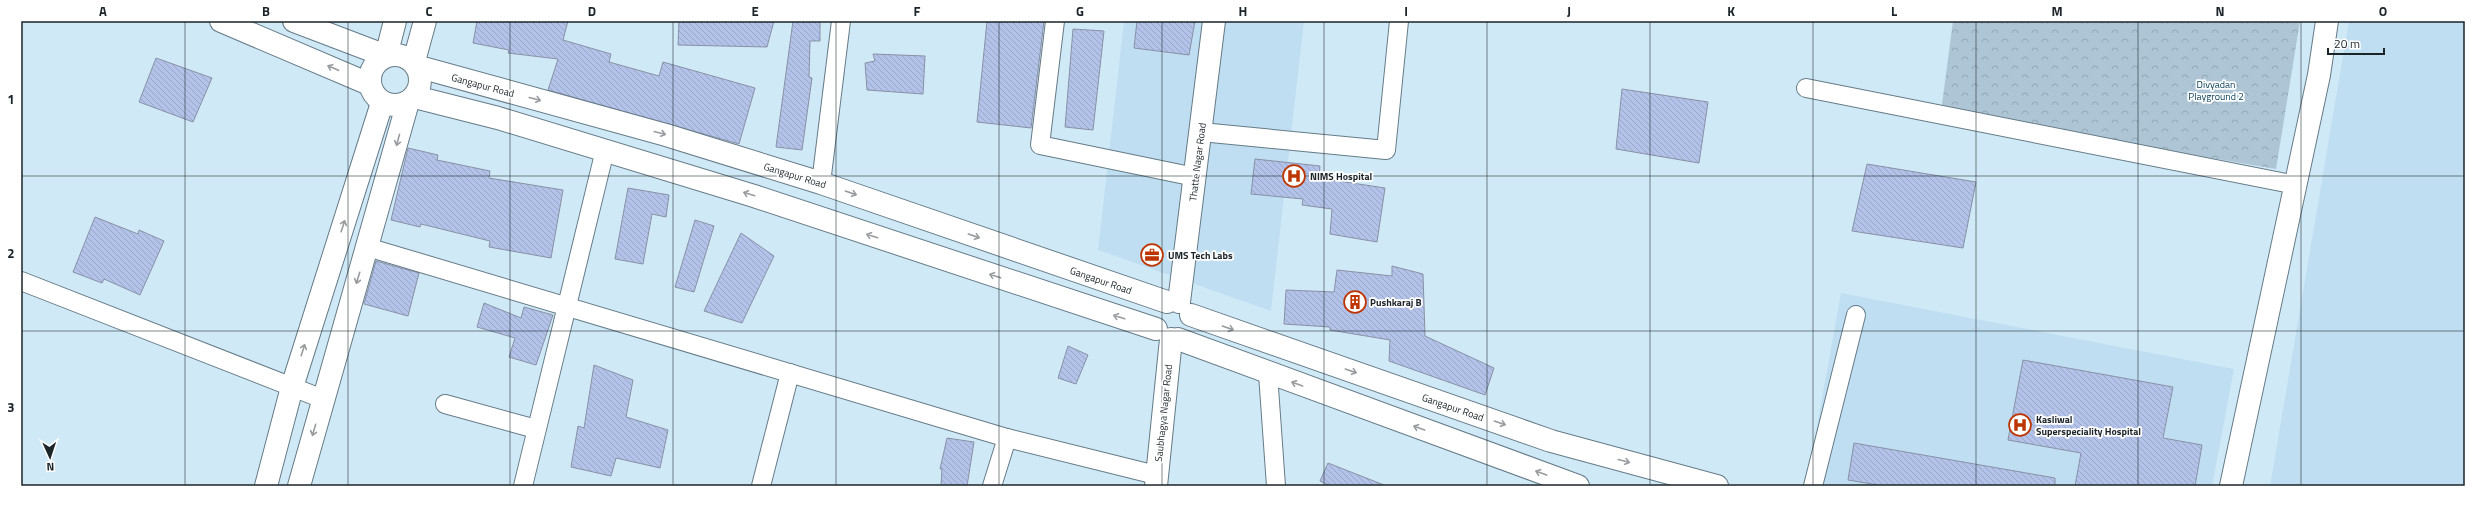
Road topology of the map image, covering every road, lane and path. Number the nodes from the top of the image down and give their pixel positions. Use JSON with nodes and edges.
{"nodes":[{"id":1,"x":221,"y":21,"type":"edge"},
{"id":2,"x":294,"y":21,"type":"edge"},
{"id":3,"x":395,"y":21,"type":"edge"},
{"id":4,"x":425,"y":21,"type":"edge"},
{"id":5,"x":841,"y":21,"type":"edge"},
{"id":6,"x":1055,"y":21,"type":"edge"},
{"id":7,"x":1214,"y":21,"type":"edge"},
{"id":8,"x":1399,"y":21,"type":"edge"},
{"id":9,"x":2327,"y":21,"type":"edge"},
{"id":10,"x":386,"y":56,"type":"junction"},
{"id":11,"x":415,"y":64,"type":"junction"},
{"id":12,"x":369,"y":84,"type":"junction"},
{"id":13,"x":1806,"y":88,"type":"dead end"},
{"id":14,"x":411,"y":99,"type":"junction"},
{"id":15,"x":382,"y":103,"type":"junction"},
{"id":16,"x":1201,"y":132,"type":"junction"},
{"id":17,"x":605,"y":150,"type":"junction"},
{"id":18,"x":1195,"y":177,"type":"junction"},
{"id":19,"x":821,"y":183,"type":"junction"},
{"id":20,"x":2296,"y":185,"type":"junction"},
{"id":21,"x":367,"y":247,"type":"junction"},
{"id":22,"x":21,"y":281,"type":"edge"},
{"id":23,"x":568,"y":307,"type":"junction"},
{"id":24,"x":1179,"y":307,"type":"junction"},
{"id":25,"x":1856,"y":315,"type":"dead end"},
{"id":26,"x":1168,"y":336,"type":"junction"},
{"id":27,"x":790,"y":373,"type":"junction"},
{"id":28,"x":1268,"y":374,"type":"junction"},
{"id":29,"x":292,"y":387,"type":"junction"},
{"id":30,"x":323,"y":399,"type":"junction"},
{"id":31,"x":445,"y":404,"type":"dead end"},
{"id":32,"x":536,"y":429,"type":"junction"},
{"id":33,"x":1007,"y":438,"type":"junction"},
{"id":34,"x":1156,"y":481,"type":"edge"},
{"id":35,"x":266,"y":486,"type":"edge"},
{"id":36,"x":299,"y":486,"type":"edge"},
{"id":37,"x":523,"y":486,"type":"edge"},
{"id":38,"x":761,"y":486,"type":"edge"},
{"id":39,"x":992,"y":486,"type":"edge"},
{"id":40,"x":1276,"y":486,"type":"edge"},
{"id":41,"x":1578,"y":486,"type":"edge"},
{"id":42,"x":1718,"y":486,"type":"edge"},
{"id":43,"x":1813,"y":486,"type":"edge"},
{"id":44,"x":2231,"y":486,"type":"edge"}],
"edges":[{"from":12,"to":1,"type":"main road","one_way":true},
{"from":2,"to":10,"type":"main road"},
{"from":3,"to":10,"type":"main road"},
{"from":4,"to":11,"type":"main road"},
{"from":5,"to":19,"type":"street"},
{"from":6,"to":18,"type":"street"},
{"from":7,"to":16,"type":"main road","name":"Thatte Nagar Road"},
{"from":8,"to":16,"type":"street"},
{"from":9,"to":20,"type":"main road"},
{"from":10,"to":11,"type":"main road"},
{"from":10,"to":12,"type":"main road"},
{"from":11,"to":14,"type":"main road"},
{"from":11,"to":19,"type":"main road","name":"Gangapur Road","one_way":true},
{"from":12,"to":15,"type":"main road"},
{"from":13,"to":20,"type":"street"},
{"from":14,"to":15,"type":"main road"},
{"from":14,"to":17,"type":"main road"},
{"from":14,"to":21,"type":"main road","one_way":true},
{"from":29,"to":15,"type":"main road","one_way":true},
{"from":16,"to":18,"type":"main road","name":"Thatte Nagar Road"},
{"from":17,"to":23,"type":"street"},
{"from":26,"to":17,"type":"main road","one_way":true},
{"from":18,"to":24,"type":"main road","name":"Thatte Nagar Road"},
{"from":19,"to":24,"type":"main road","name":"Gangapur Road","one_way":true},
{"from":20,"to":44,"type":"main road"},
{"from":21,"to":23,"type":"street"},
{"from":21,"to":30,"type":"main road","one_way":true},
{"from":22,"to":29,"type":"street"},
{"from":23,"to":27,"type":"street"},
{"from":23,"to":32,"type":"street"},
{"from":24,"to":26,"type":"main road"},
{"from":24,"to":26,"type":"main road"},
{"from":24,"to":42,"type":"main road","name":"Gangapur Road","one_way":true},
{"from":25,"to":43,"type":"street"},
{"from":26,"to":28,"type":"main road"},
{"from":26,"to":34,"type":"main road","name":"Saubhagya Nagar Road"},
{"from":27,"to":33,"type":"street"},
{"from":27,"to":38,"type":"street"},
{"from":28,"to":40,"type":"street"},
{"from":41,"to":28,"type":"main road","one_way":true},
{"from":29,"to":30,"type":"street"},
{"from":29,"to":35,"type":"main road"},
{"from":30,"to":36,"type":"main road","one_way":true},
{"from":31,"to":32,"type":"street"},
{"from":32,"to":37,"type":"street"},
{"from":33,"to":34,"type":"street"},
{"from":33,"to":39,"type":"street"}]}
